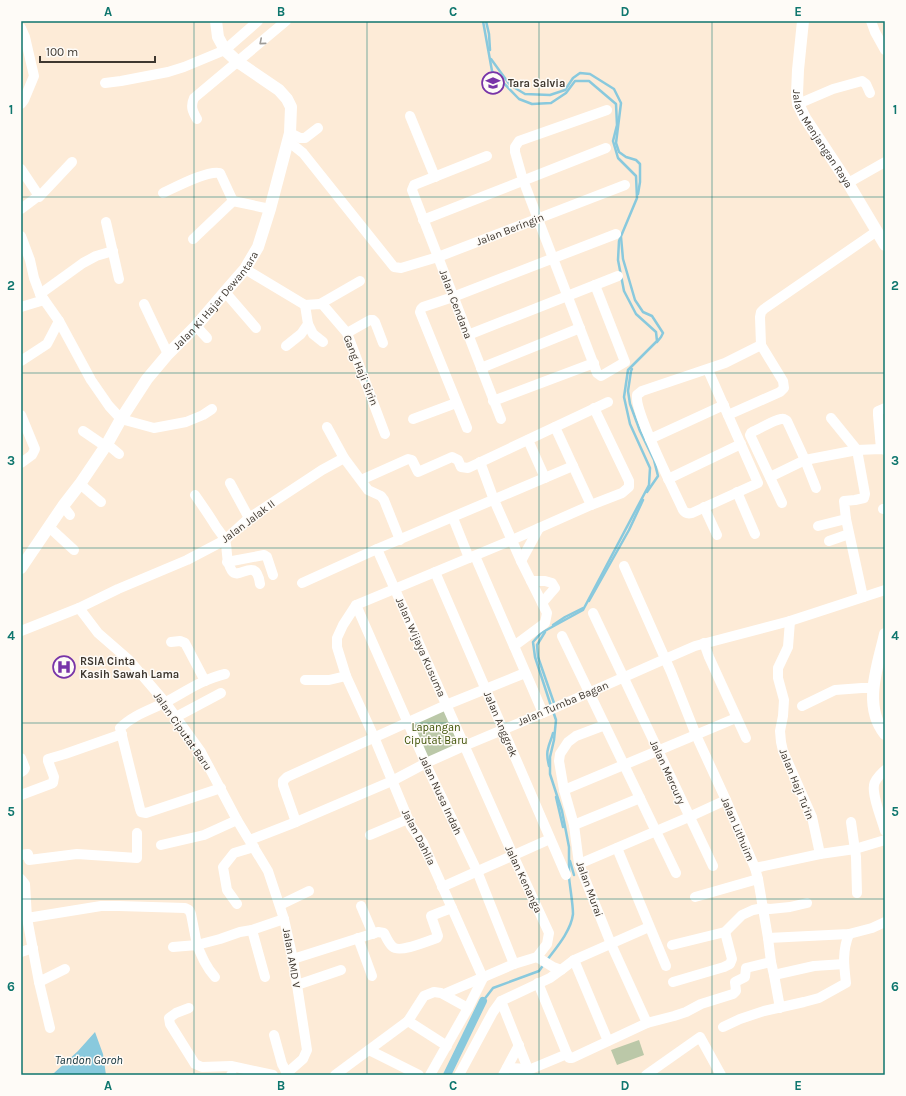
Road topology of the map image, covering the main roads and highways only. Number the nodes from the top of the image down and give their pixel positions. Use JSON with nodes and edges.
{"nodes":[{"id":1,"x":216,"y":21,"type":"edge"},
{"id":2,"x":804,"y":22,"type":"edge"},
{"id":3,"x":885,"y":245,"type":"edge"},
{"id":4,"x":21,"y":568,"type":"edge"},
{"id":5,"x":885,"y":634,"type":"edge"},
{"id":6,"x":885,"y":734,"type":"edge"}],
"edges":[{"from":1,"to":4,"type":"main road","name":"Jalan Ki Hajar Dewantara"},
{"from":2,"to":3,"type":"main road","name":"Jalan Menjangan Raya"},
{"from":5,"to":6,"type":"main road"}]}
